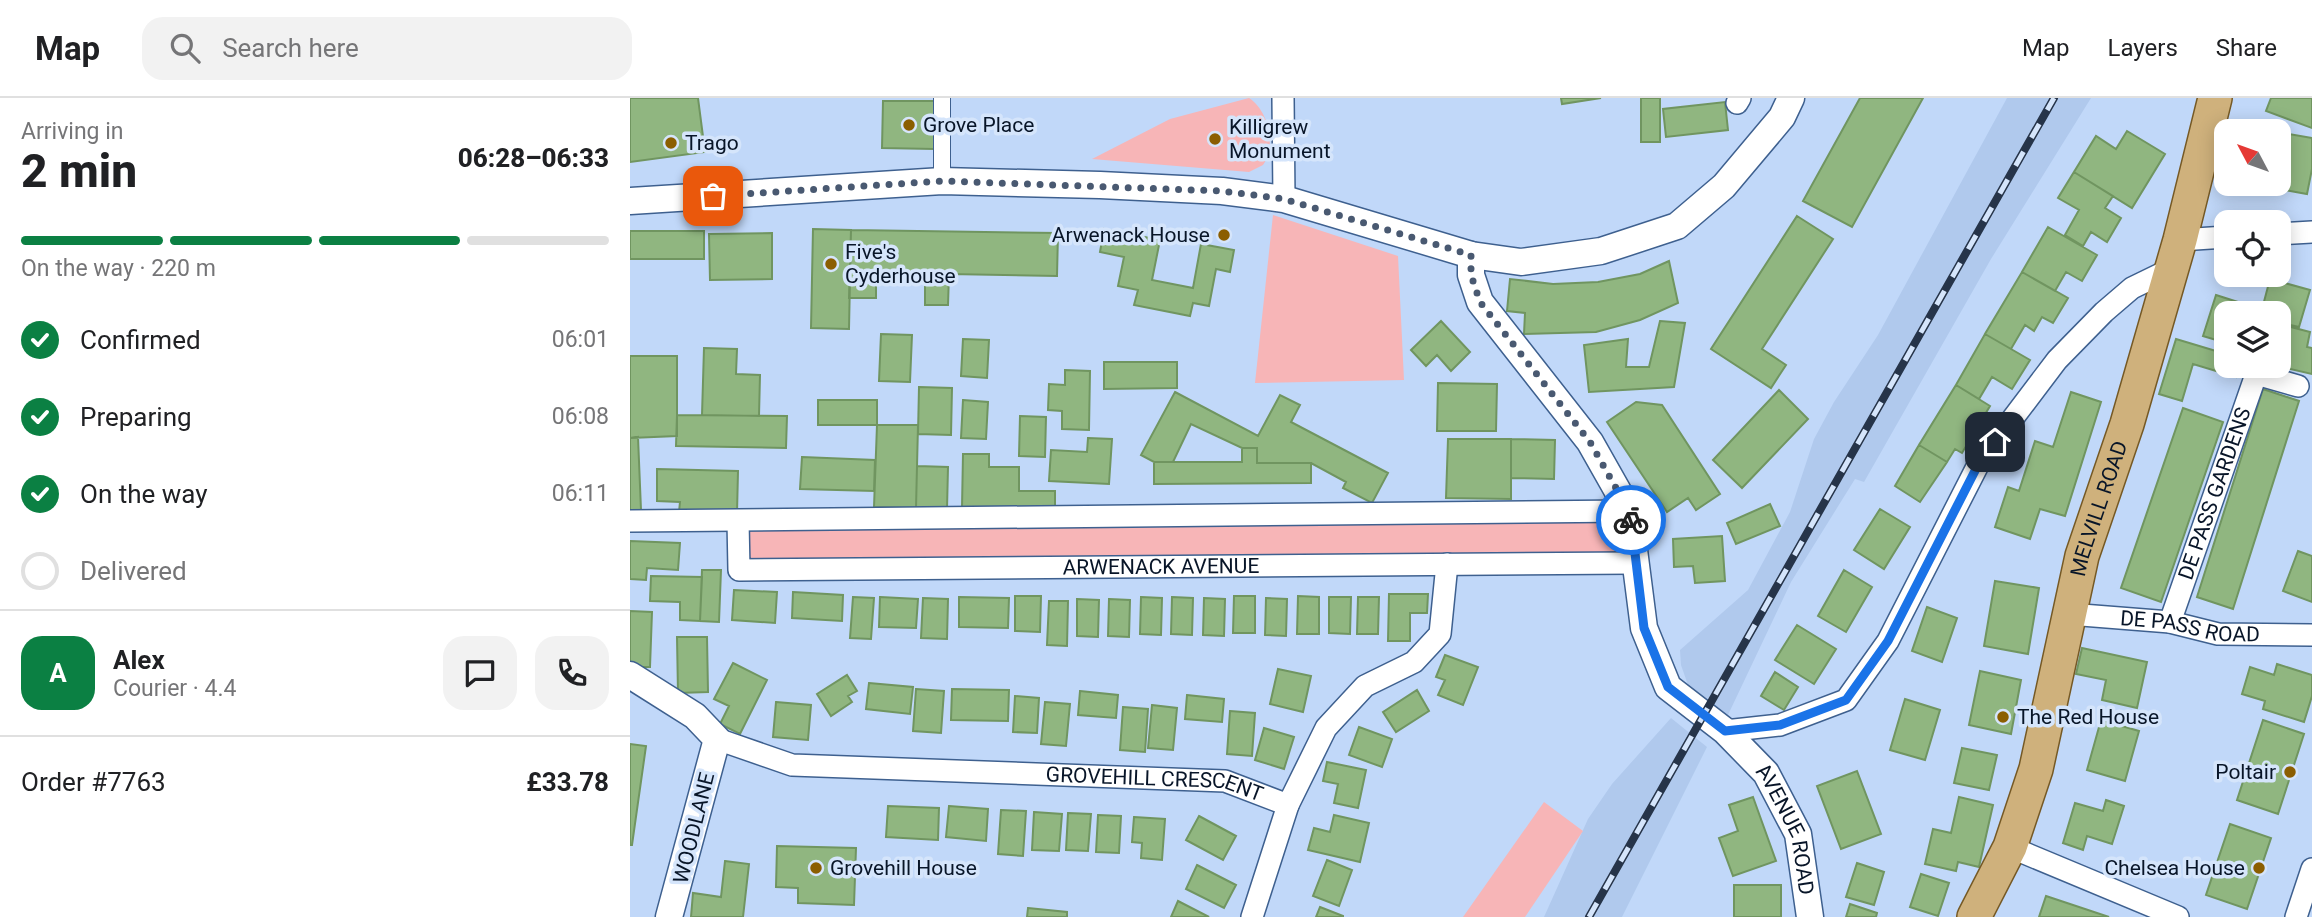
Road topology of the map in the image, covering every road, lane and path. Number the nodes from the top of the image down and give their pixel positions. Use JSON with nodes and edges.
{"nodes":[{"id":1,"x":942,"y":98,"type":"edge"},
{"id":2,"x":1283,"y":98,"type":"edge"},
{"id":3,"x":1791,"y":98,"type":"edge"},
{"id":4,"x":2215,"y":98,"type":"edge"},
{"id":5,"x":942,"y":181,"type":"junction"},
{"id":6,"x":1284,"y":199,"type":"junction"},
{"id":7,"x":630,"y":201,"type":"edge"},
{"id":8,"x":2312,"y":232,"type":"edge"},
{"id":9,"x":2291,"y":233,"type":"edge"},
{"id":10,"x":2214,"y":241,"type":"edge"},
{"id":11,"x":1471,"y":255,"type":"junction"},
{"id":12,"x":2174,"y":255,"type":"junction"},
{"id":13,"x":2254,"y":378,"type":"edge"},
{"id":14,"x":2278,"y":378,"type":"edge"},
{"id":15,"x":2298,"y":386,"type":"dead end"},
{"id":16,"x":1629,"y":511,"type":"junction"},
{"id":17,"x":630,"y":521,"type":"edge"},
{"id":18,"x":738,"y":521,"type":"junction"},
{"id":19,"x":1633,"y":563,"type":"junction"},
{"id":20,"x":1447,"y":564,"type":"junction"},
{"id":21,"x":2069,"y":614,"type":"junction"},
{"id":22,"x":2170,"y":622,"type":"junction"},
{"id":23,"x":2312,"y":635,"type":"edge"},
{"id":24,"x":630,"y":675,"type":"edge"},
{"id":25,"x":1725,"y":731,"type":"junction"},
{"id":26,"x":717,"y":739,"type":"junction"},
{"id":27,"x":1288,"y":805,"type":"junction"},
{"id":28,"x":2010,"y":847,"type":"junction"},
{"id":29,"x":2312,"y":869,"type":"edge"},
{"id":30,"x":669,"y":917,"type":"edge"},
{"id":31,"x":1252,"y":917,"type":"edge"},
{"id":32,"x":1810,"y":917,"type":"edge"},
{"id":33,"x":1974,"y":917,"type":"edge"},
{"id":34,"x":2178,"y":917,"type":"edge"},
{"id":35,"x":2297,"y":917,"type":"edge"}],
"edges":[{"from":1,"to":5,"type":"street"},
{"from":2,"to":6,"type":"street"},
{"from":3,"to":11,"type":"street"},
{"from":4,"to":12,"type":"main road","name":"MELVILL ROAD"},
{"from":5,"to":6,"type":"street"},
{"from":5,"to":7,"type":"street"},
{"from":6,"to":11,"type":"street"},
{"from":8,"to":9,"type":"street"},
{"from":10,"to":12,"type":"street"},
{"from":11,"to":16,"type":"street","name":"AVENUE ROAD"},
{"from":12,"to":21,"type":"main road","name":"MELVILL ROAD"},
{"from":12,"to":25,"type":"street"},
{"from":13,"to":22,"type":"street","name":"DE PASS GARDENS"},
{"from":14,"to":15,"type":"street"},
{"from":16,"to":18,"type":"street"},
{"from":16,"to":19,"type":"street","name":"AVENUE ROAD"},
{"from":17,"to":18,"type":"street"},
{"from":18,"to":20,"type":"street","name":"ARWENACK AVENUE"},
{"from":19,"to":20,"type":"street","name":"ARWENACK AVENUE"},
{"from":19,"to":25,"type":"street","name":"AVENUE ROAD"},
{"from":20,"to":27,"type":"street","name":"GROVEHILL CRESCENT"},
{"from":21,"to":22,"type":"street","name":"DE PASS ROAD"},
{"from":21,"to":28,"type":"main road","name":"MELVILL ROAD"},
{"from":22,"to":23,"type":"street","name":"DE PASS ROAD"},
{"from":24,"to":26,"type":"street"},
{"from":25,"to":32,"type":"street","name":"AVENUE ROAD"},
{"from":26,"to":27,"type":"street","name":"GROVEHILL CRESCENT"},
{"from":26,"to":30,"type":"street","name":"WOODLANE"},
{"from":27,"to":31,"type":"street"},
{"from":28,"to":33,"type":"main road","name":"MELVILL ROAD"},
{"from":28,"to":34,"type":"street"},
{"from":29,"to":35,"type":"street"}]}
